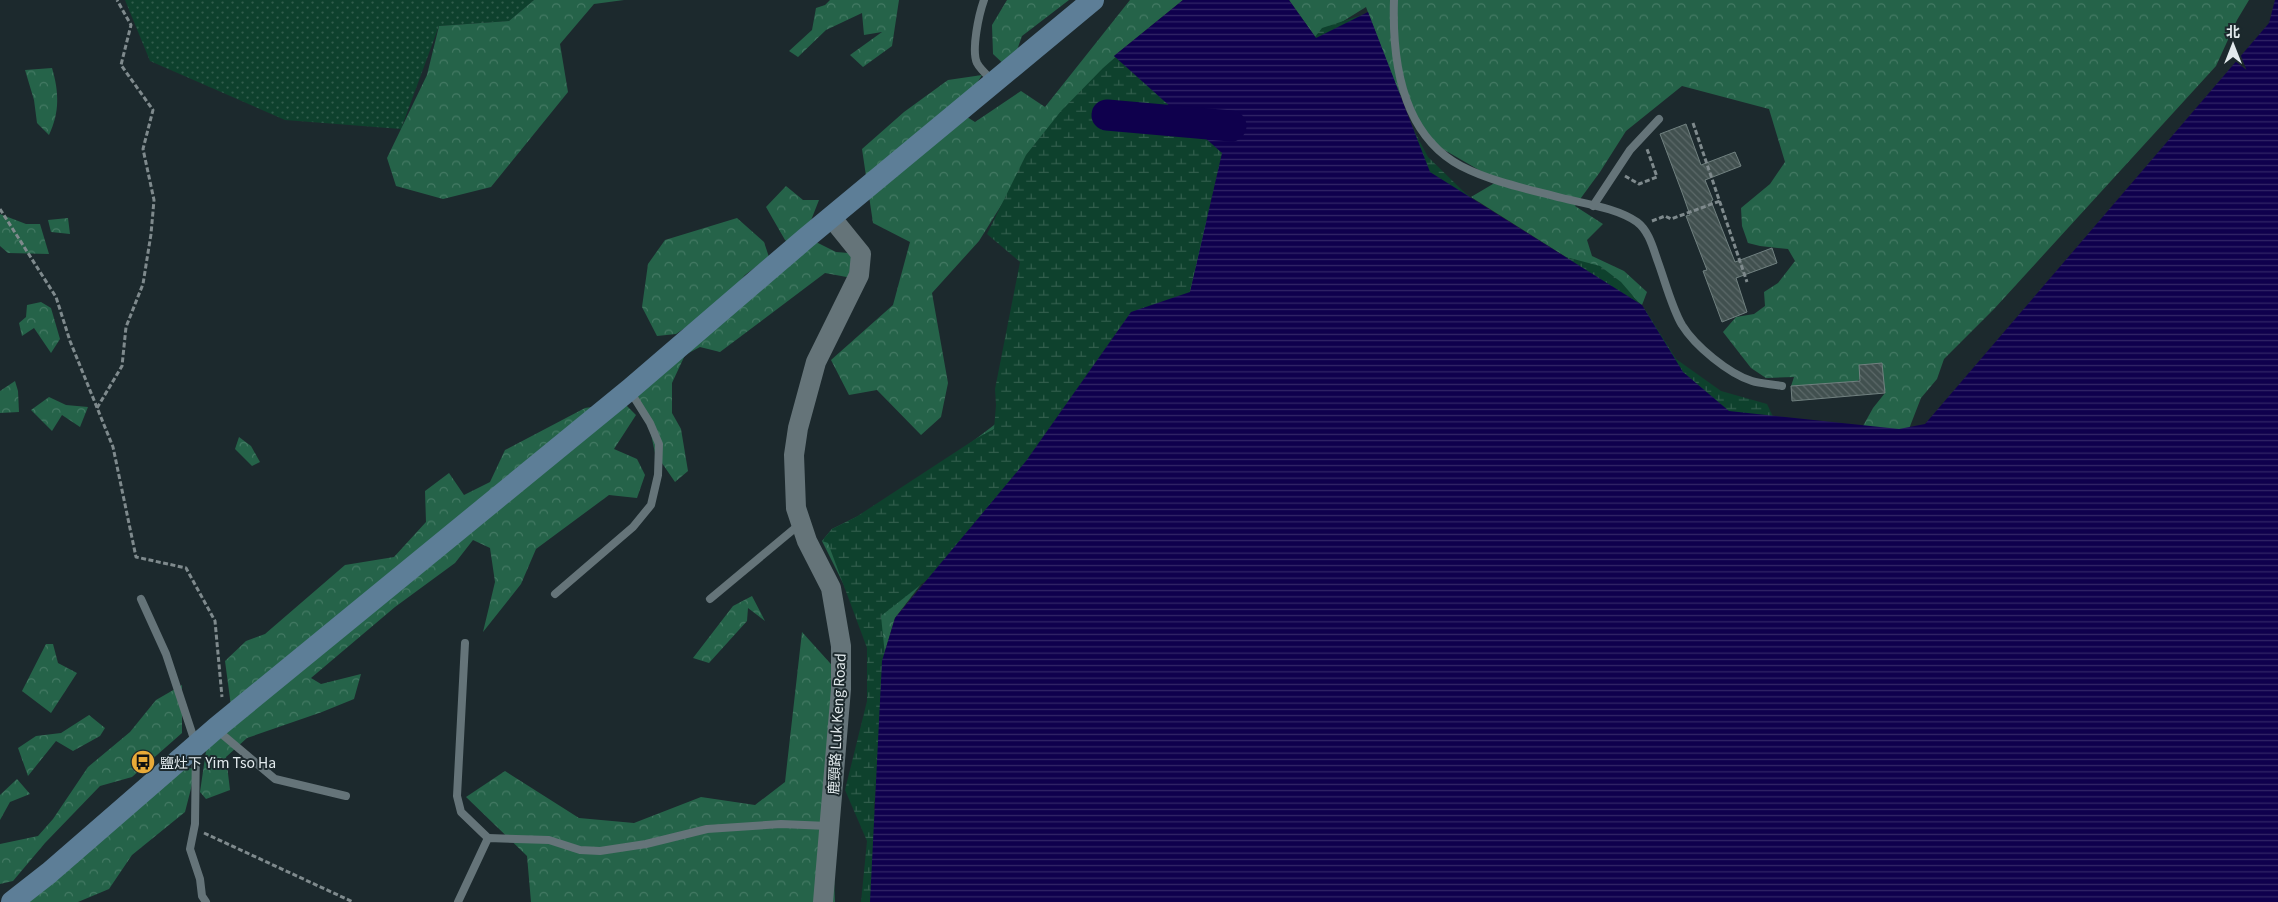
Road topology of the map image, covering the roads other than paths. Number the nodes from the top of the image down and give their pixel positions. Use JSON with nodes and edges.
{"nodes":[{"id":1,"x":984,"y":0,"type":"edge"},
{"id":2,"x":1093,"y":0,"type":"edge"},
{"id":3,"x":1394,"y":0,"type":"edge"},
{"id":4,"x":995,"y":82,"type":"junction"},
{"id":5,"x":1659,"y":119,"type":"dead end"},
{"id":6,"x":1593,"y":206,"type":"junction"},
{"id":7,"x":831,"y":217,"type":"junction"},
{"id":8,"x":1782,"y":386,"type":"dead end"},
{"id":9,"x":629,"y":390,"type":"junction"},
{"id":10,"x":800,"y":524,"type":"junction"},
{"id":11,"x":556,"y":594,"type":"dead end"},
{"id":12,"x":141,"y":599,"type":"dead end"},
{"id":13,"x":710,"y":599,"type":"dead end"},
{"id":14,"x":465,"y":643,"type":"dead end"},
{"id":15,"x":221,"y":725,"type":"junction"},
{"id":16,"x":196,"y":745,"type":"junction"},
{"id":17,"x":346,"y":796,"type":"dead end"},
{"id":18,"x":830,"y":826,"type":"junction"},
{"id":19,"x":488,"y":838,"type":"junction"},
{"id":20,"x":12,"y":902,"type":"edge"},
{"id":21,"x":206,"y":902,"type":"edge"},
{"id":22,"x":458,"y":902,"type":"edge"},
{"id":23,"x":823,"y":902,"type":"edge"}],
"edges":[{"from":1,"to":4,"type":"lane"},
{"from":2,"to":4,"type":"main road"},
{"from":3,"to":6,"type":"lane"},
{"from":4,"to":7,"type":"main road"},
{"from":5,"to":6,"type":"lane"},
{"from":6,"to":8,"type":"lane"},
{"from":7,"to":9,"type":"main road"},
{"from":7,"to":10,"type":"street","name":"鹿頸路 Luk Keng Road"},
{"from":9,"to":11,"type":"lane"},
{"from":9,"to":15,"type":"main road"},
{"from":10,"to":13,"type":"lane"},
{"from":10,"to":18,"type":"street","name":"鹿頸路 Luk Keng Road"},
{"from":12,"to":16,"type":"lane"},
{"from":14,"to":19,"type":"lane"},
{"from":15,"to":16,"type":"main road"},
{"from":15,"to":17,"type":"lane"},
{"from":16,"to":20,"type":"main road"},
{"from":16,"to":21,"type":"lane"},
{"from":18,"to":19,"type":"lane"},
{"from":18,"to":23,"type":"street","name":"鹿頸路 Luk Keng Road"},
{"from":19,"to":22,"type":"lane"}]}
